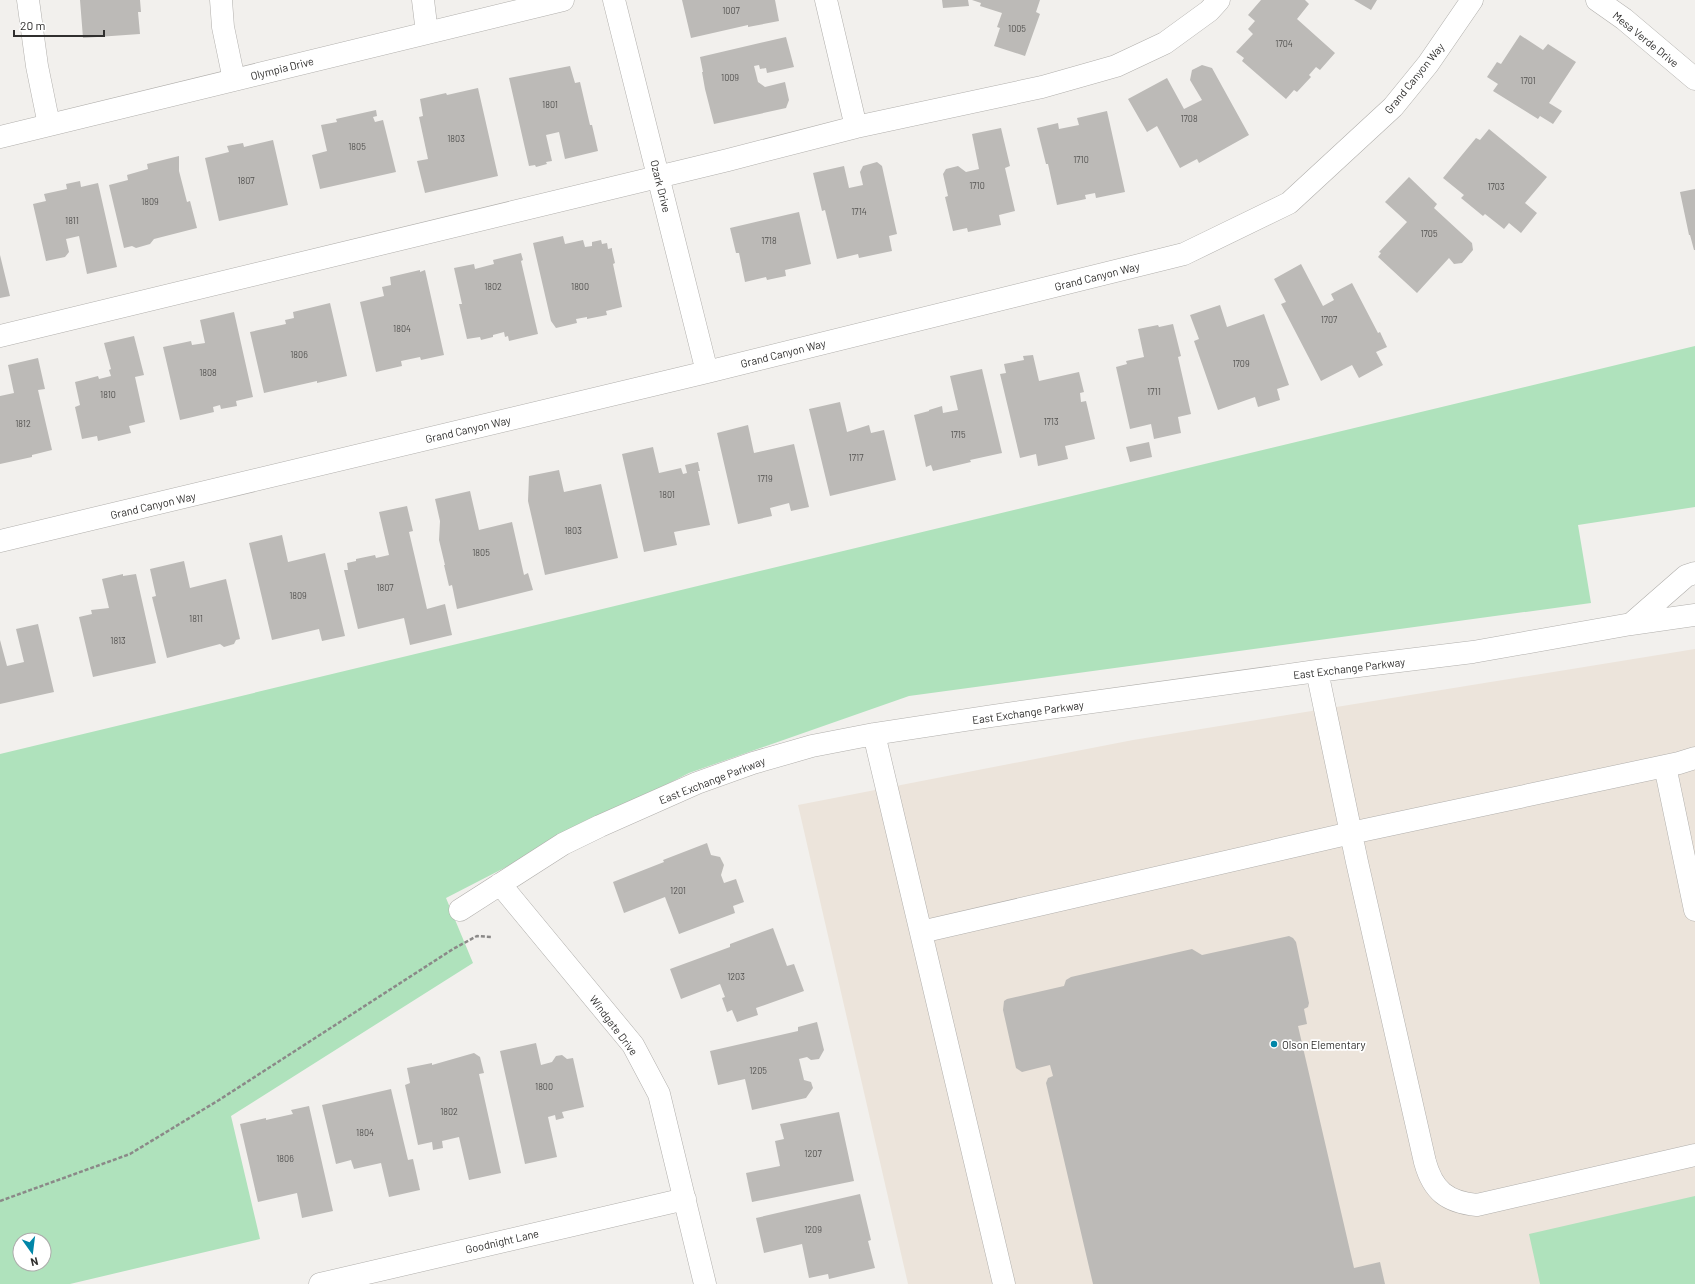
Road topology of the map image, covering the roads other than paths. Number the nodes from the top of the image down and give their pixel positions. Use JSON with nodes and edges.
{"nodes":[{"id":1,"x":28,"y":0,"type":"edge"},
{"id":2,"x":221,"y":0,"type":"edge"},
{"id":3,"x":423,"y":0,"type":"edge"},
{"id":4,"x":563,"y":0,"type":"edge"},
{"id":5,"x":614,"y":0,"type":"edge"},
{"id":6,"x":826,"y":0,"type":"edge"},
{"id":7,"x":1219,"y":0,"type":"edge"},
{"id":8,"x":1472,"y":0,"type":"edge"},
{"id":9,"x":1597,"y":0,"type":"edge"},
{"id":10,"x":426,"y":33,"type":"junction"},
{"id":11,"x":1695,"y":79,"type":"edge"},
{"id":12,"x":234,"y":80,"type":"junction"},
{"id":13,"x":49,"y":125,"type":"junction"},
{"id":14,"x":856,"y":127,"type":"junction"},
{"id":15,"x":0,"y":137,"type":"edge"},
{"id":16,"x":658,"y":176,"type":"junction"},
{"id":17,"x":0,"y":336,"type":"edge"},
{"id":18,"x":707,"y":372,"type":"junction"},
{"id":19,"x":0,"y":541,"type":"edge"},
{"id":20,"x":1695,"y":573,"type":"edge"},
{"id":21,"x":1695,"y":615,"type":"edge"},
{"id":22,"x":1631,"y":624,"type":"junction"},
{"id":23,"x":1317,"y":671,"type":"junction"},
{"id":24,"x":874,"y":734,"type":"junction"},
{"id":25,"x":1695,"y":758,"type":"edge"},
{"id":26,"x":1665,"y":766,"type":"junction"},
{"id":27,"x":1352,"y":833,"type":"junction"},
{"id":28,"x":500,"y":884,"type":"junction"},
{"id":29,"x":460,"y":910,"type":"dead end"},
{"id":30,"x":1695,"y":910,"type":"edge"},
{"id":31,"x":921,"y":932,"type":"junction"},
{"id":32,"x":1695,"y":1156,"type":"edge"},
{"id":33,"x":685,"y":1199,"type":"junction"},
{"id":34,"x":320,"y":1284,"type":"edge"},
{"id":35,"x":705,"y":1284,"type":"edge"},
{"id":36,"x":1004,"y":1284,"type":"edge"}],
"edges":[{"from":1,"to":13,"type":"street"},
{"from":2,"to":12,"type":"street"},
{"from":3,"to":10,"type":"street"},
{"from":4,"to":10,"type":"street","name":"Olympia Drive"},
{"from":5,"to":16,"type":"street","name":"Ozark Drive"},
{"from":6,"to":14,"type":"street"},
{"from":7,"to":14,"type":"street"},
{"from":8,"to":18,"type":"street","name":"Grand Canyon Way"},
{"from":9,"to":11,"type":"street","name":"Mesa Verde Drive"},
{"from":10,"to":12,"type":"street","name":"Olympia Drive"},
{"from":12,"to":13,"type":"street","name":"Olympia Drive"},
{"from":13,"to":15,"type":"street","name":"Olympia Drive"},
{"from":14,"to":16,"type":"street"},
{"from":16,"to":17,"type":"street"},
{"from":16,"to":18,"type":"street","name":"Ozark Drive"},
{"from":18,"to":19,"type":"street","name":"Grand Canyon Way"},
{"from":20,"to":22,"type":"street"},
{"from":21,"to":22,"type":"street","name":"East Exchange Parkway"},
{"from":22,"to":23,"type":"street","name":"East Exchange Parkway"},
{"from":23,"to":24,"type":"street","name":"East Exchange Parkway"},
{"from":23,"to":27,"type":"street"},
{"from":24,"to":28,"type":"street","name":"East Exchange Parkway"},
{"from":24,"to":31,"type":"street"},
{"from":25,"to":26,"type":"street"},
{"from":26,"to":27,"type":"street"},
{"from":26,"to":30,"type":"street"},
{"from":27,"to":31,"type":"street"},
{"from":27,"to":32,"type":"street"},
{"from":28,"to":29,"type":"street","name":"East Exchange Parkway"},
{"from":28,"to":33,"type":"street","name":"Windgate Drive"},
{"from":31,"to":36,"type":"street"},
{"from":33,"to":34,"type":"street","name":"Goodnight Lane"},
{"from":33,"to":35,"type":"street","name":"Windgate Drive"}]}
